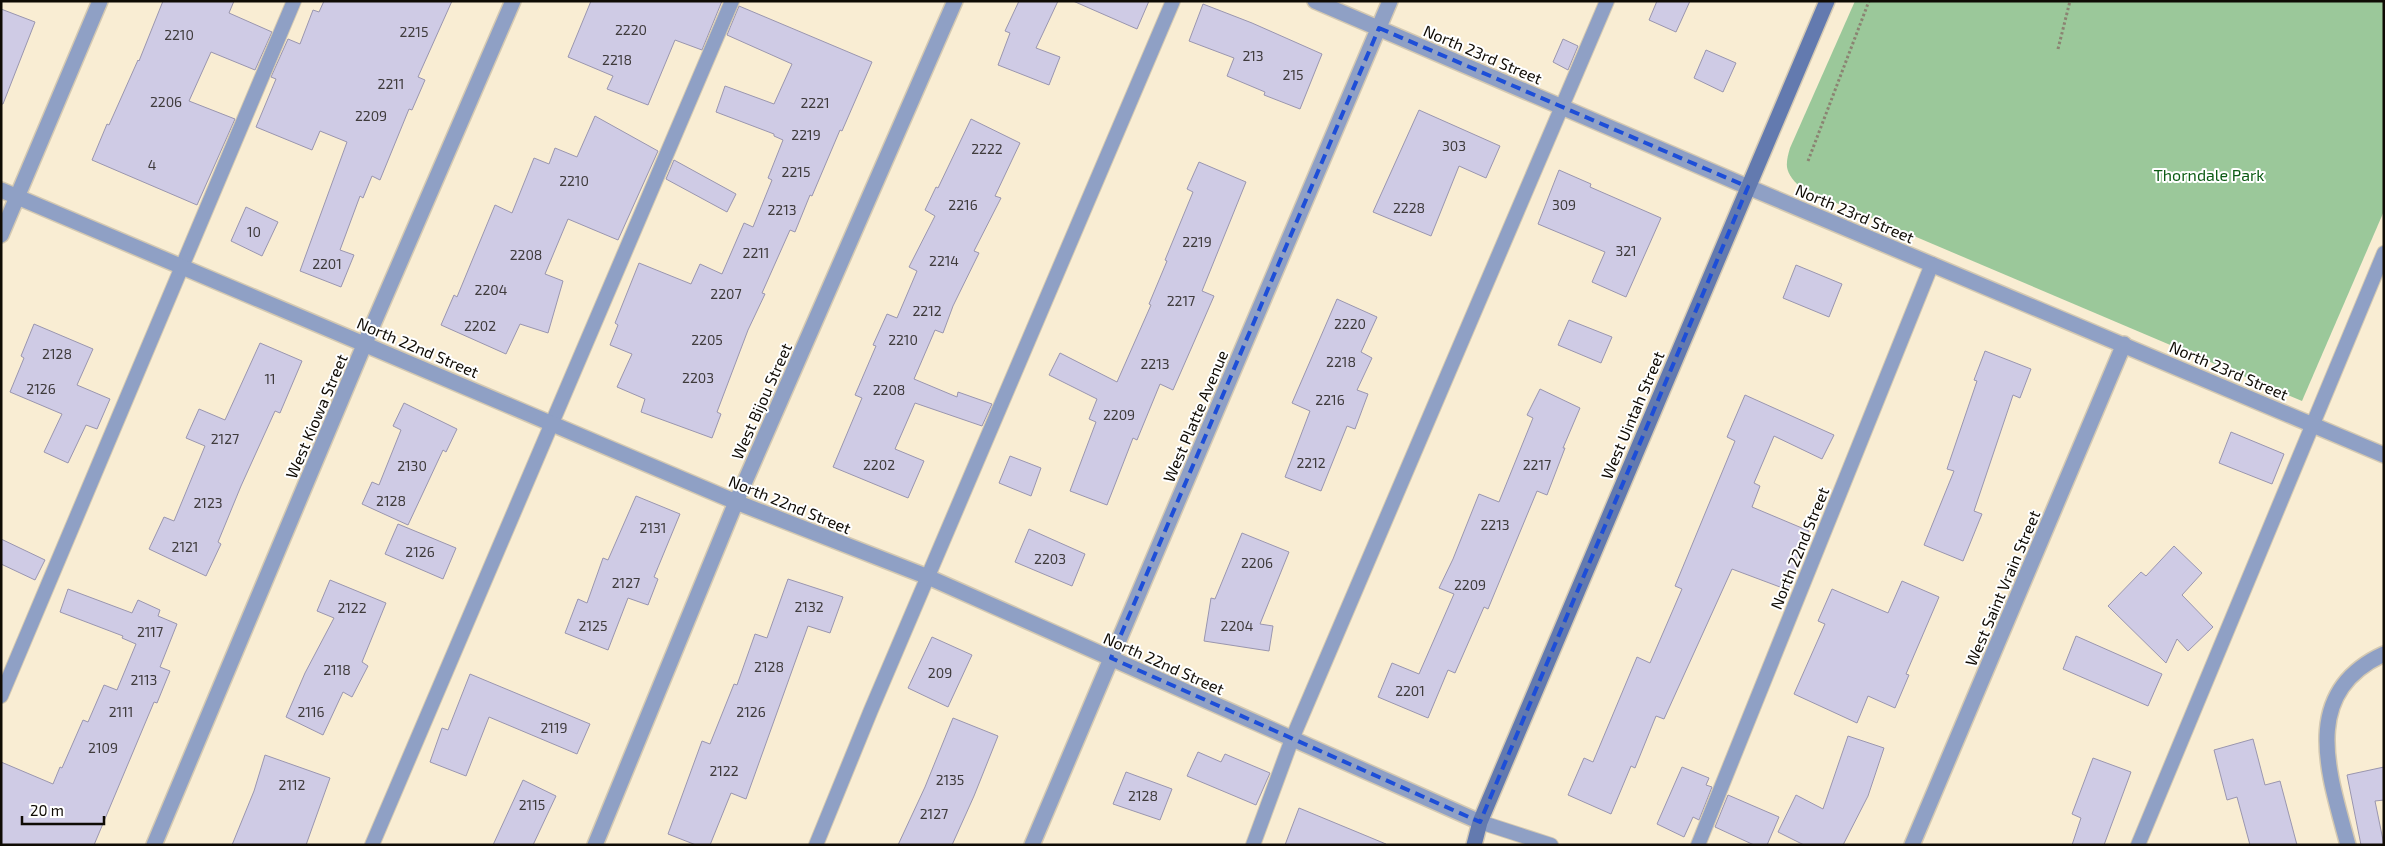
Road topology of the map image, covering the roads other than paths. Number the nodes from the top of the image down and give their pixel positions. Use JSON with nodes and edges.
{"nodes":[{"id":1,"x":100,"y":1,"type":"edge"},
{"id":2,"x":294,"y":1,"type":"edge"},
{"id":3,"x":513,"y":1,"type":"edge"},
{"id":4,"x":732,"y":1,"type":"edge"},
{"id":5,"x":955,"y":1,"type":"edge"},
{"id":6,"x":1173,"y":1,"type":"edge"},
{"id":7,"x":1315,"y":1,"type":"edge"},
{"id":8,"x":1390,"y":1,"type":"edge"},
{"id":9,"x":1607,"y":1,"type":"edge"},
{"id":10,"x":1827,"y":1,"type":"edge"},
{"id":11,"x":1379,"y":28,"type":"junction"},
{"id":12,"x":1561,"y":107,"type":"junction"},
{"id":13,"x":1748,"y":187,"type":"junction"},
{"id":14,"x":1,"y":190,"type":"edge"},
{"id":15,"x":17,"y":197,"type":"junction"},
{"id":16,"x":1,"y":235,"type":"edge"},
{"id":17,"x":2384,"y":253,"type":"edge"},
{"id":18,"x":1932,"y":264,"type":"junction"},
{"id":19,"x":182,"y":266,"type":"junction"},
{"id":20,"x":365,"y":343,"type":"junction"},
{"id":21,"x":2124,"y":344,"type":"junction"},
{"id":22,"x":551,"y":423,"type":"junction"},
{"id":23,"x":2312,"y":424,"type":"junction"},
{"id":24,"x":2384,"y":454,"type":"edge"},
{"id":25,"x":736,"y":502,"type":"junction"},
{"id":26,"x":928,"y":577,"type":"junction"},
{"id":27,"x":2384,"y":654,"type":"edge"},
{"id":28,"x":1111,"y":658,"type":"junction"},
{"id":29,"x":1,"y":696,"type":"edge"},
{"id":30,"x":1292,"y":739,"type":"junction"},
{"id":31,"x":1480,"y":822,"type":"junction"},
{"id":32,"x":154,"y":845,"type":"edge"},
{"id":33,"x":372,"y":845,"type":"edge"},
{"id":34,"x":595,"y":845,"type":"edge"},
{"id":35,"x":816,"y":845,"type":"edge"},
{"id":36,"x":1032,"y":845,"type":"edge"},
{"id":37,"x":1253,"y":845,"type":"edge"},
{"id":38,"x":1474,"y":845,"type":"edge"},
{"id":39,"x":1551,"y":845,"type":"edge"},
{"id":40,"x":1698,"y":845,"type":"edge"},
{"id":41,"x":1912,"y":845,"type":"edge"},
{"id":42,"x":2138,"y":845,"type":"edge"},
{"id":43,"x":2348,"y":845,"type":"edge"}],
"edges":[{"from":1,"to":15,"type":"street"},
{"from":2,"to":19,"type":"lane"},
{"from":3,"to":20,"type":"street","name":"West Kiowa Street"},
{"from":4,"to":22,"type":"lane"},
{"from":5,"to":25,"type":"street","name":"West Bijou Street"},
{"from":6,"to":26,"type":"lane"},
{"from":7,"to":11,"type":"street","name":"North 23rd Street"},
{"from":8,"to":11,"type":"street","name":"West Platte Avenue"},
{"from":9,"to":12,"type":"lane"},
{"from":10,"to":13,"type":"main road","name":"West Uintah Street"},
{"from":11,"to":12,"type":"street","name":"North 23rd Street"},
{"from":11,"to":28,"type":"street","name":"West Platte Avenue"},
{"from":12,"to":13,"type":"street","name":"North 23rd Street"},
{"from":12,"to":30,"type":"lane"},
{"from":13,"to":18,"type":"street","name":"North 23rd Street"},
{"from":13,"to":31,"type":"main road","name":"West Uintah Street"},
{"from":14,"to":15,"type":"street","name":"North 22nd Street"},
{"from":15,"to":16,"type":"street"},
{"from":15,"to":19,"type":"street","name":"North 22nd Street"},
{"from":17,"to":23,"type":"lane"},
{"from":18,"to":21,"type":"street","name":"North 23rd Street"},
{"from":18,"to":40,"type":"lane","name":"North 22nd Street"},
{"from":19,"to":20,"type":"street","name":"North 22nd Street"},
{"from":19,"to":29,"type":"lane"},
{"from":20,"to":22,"type":"street","name":"North 22nd Street"},
{"from":20,"to":32,"type":"street","name":"West Kiowa Street"},
{"from":21,"to":23,"type":"street","name":"North 23rd Street"},
{"from":21,"to":41,"type":"street","name":"West Saint Vrain Street"},
{"from":22,"to":25,"type":"street","name":"North 22nd Street"},
{"from":22,"to":33,"type":"lane"},
{"from":23,"to":24,"type":"street","name":"North 23rd Street"},
{"from":23,"to":42,"type":"lane"},
{"from":25,"to":26,"type":"street","name":"North 22nd Street"},
{"from":25,"to":34,"type":"street","name":"West Bijou Street"},
{"from":26,"to":28,"type":"street","name":"North 22nd Street"},
{"from":26,"to":35,"type":"lane"},
{"from":27,"to":43,"type":"street"},
{"from":28,"to":30,"type":"street","name":"North 22nd Street"},
{"from":28,"to":36,"type":"street","name":"West Platte Avenue"},
{"from":30,"to":31,"type":"street","name":"North 22nd Street"},
{"from":30,"to":37,"type":"lane"},
{"from":31,"to":38,"type":"main road","name":"West Uintah Street"},
{"from":31,"to":39,"type":"lane","name":"North 22nd Street"}]}
